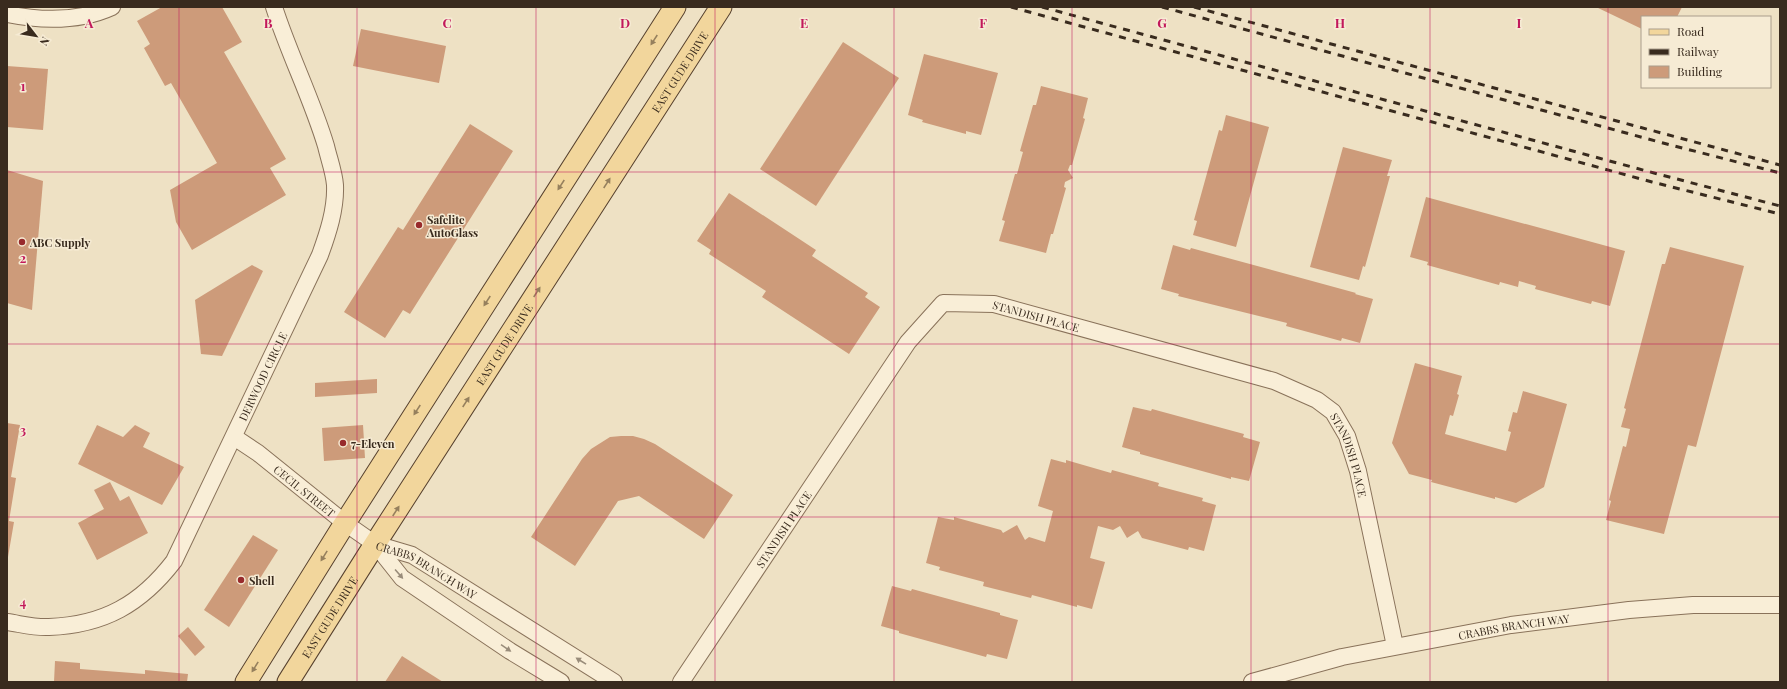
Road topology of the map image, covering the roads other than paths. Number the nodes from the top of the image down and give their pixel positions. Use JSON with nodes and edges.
{"nodes":[{"id":1,"x":112,"y":7,"type":"edge"},
{"id":2,"x":274,"y":7,"type":"edge"},
{"id":3,"x":675,"y":7,"type":"edge"},
{"id":4,"x":721,"y":7,"type":"edge"},
{"id":5,"x":7,"y":14,"type":"edge"},
{"id":6,"x":234,"y":437,"type":"junction"},
{"id":7,"x":344,"y":523,"type":"junction"},
{"id":8,"x":375,"y":544,"type":"junction"},
{"id":9,"x":1780,"y":605,"type":"edge"},
{"id":10,"x":7,"y":622,"type":"edge"},
{"id":11,"x":1395,"y":646,"type":"junction"},
{"id":12,"x":246,"y":682,"type":"edge"},
{"id":13,"x":288,"y":682,"type":"edge"},
{"id":14,"x":561,"y":682,"type":"edge"},
{"id":15,"x":614,"y":682,"type":"edge"},
{"id":16,"x":681,"y":682,"type":"edge"},
{"id":17,"x":1252,"y":682,"type":"edge"}],
"edges":[{"from":1,"to":5,"type":"street"},
{"from":2,"to":6,"type":"street","name":"DERWOOD CIRCLE"},
{"from":3,"to":7,"type":"main road","one_way":true},
{"from":8,"to":4,"type":"main road","name":"EAST GUDE DRIVE","one_way":true},
{"from":6,"to":7,"type":"street","name":"CECIL STREET"},
{"from":6,"to":10,"type":"street","name":"DERWOOD CIRCLE"},
{"from":7,"to":8,"type":"street","name":"CECIL STREET"},
{"from":7,"to":12,"type":"main road","one_way":true},
{"from":8,"to":13,"type":"main road","name":"EAST GUDE DRIVE"},
{"from":8,"to":14,"type":"street","name":"CRABBS BRANCH WAY","one_way":true},
{"from":15,"to":8,"type":"street","name":"CRABBS BRANCH WAY","one_way":true},
{"from":9,"to":11,"type":"street","name":"CRABBS BRANCH WAY"},
{"from":11,"to":16,"type":"street","name":"STANDISH PLACE"},
{"from":11,"to":17,"type":"street","name":"CRABBS BRANCH WAY"}]}
